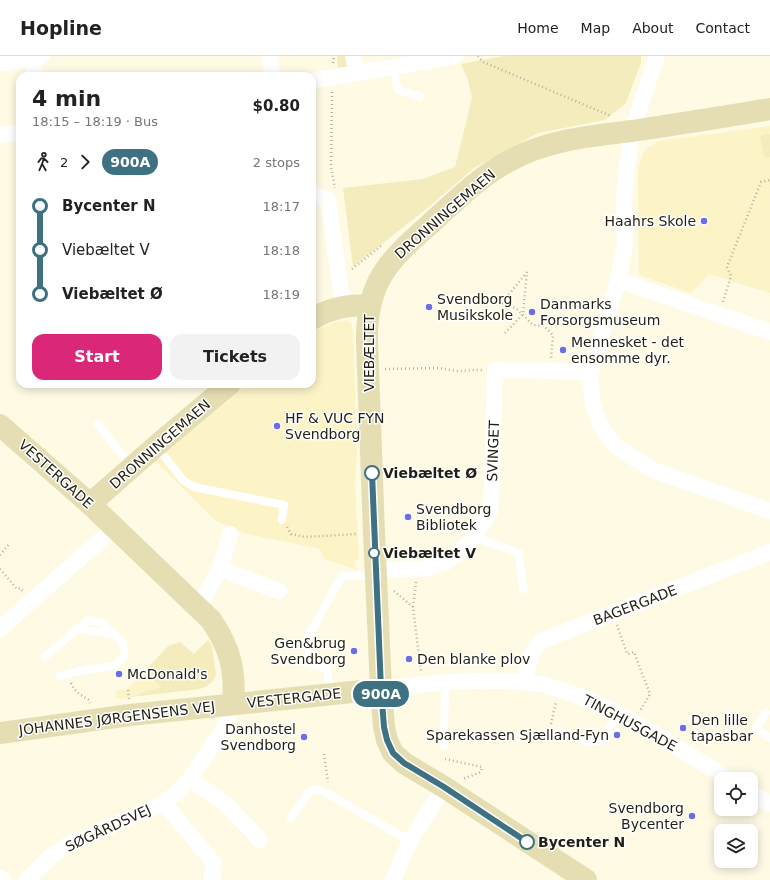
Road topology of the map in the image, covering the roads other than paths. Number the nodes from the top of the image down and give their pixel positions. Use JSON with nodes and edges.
{"nodes":[{"id":1,"x":270,"y":56,"type":"edge"},
{"id":2,"x":353,"y":56,"type":"edge"},
{"id":3,"x":455,"y":56,"type":"edge"},
{"id":4,"x":656,"y":56,"type":"edge"},
{"id":5,"x":37,"y":57,"type":"edge"},
{"id":6,"x":0,"y":64,"type":"edge"},
{"id":7,"x":393,"y":67,"type":"junction"},
{"id":8,"x":35,"y":72,"type":"edge"},
{"id":9,"x":272,"y":72,"type":"edge"},
{"id":10,"x":357,"y":73,"type":"junction"},
{"id":11,"x":316,"y":80,"type":"edge"},
{"id":12,"x":420,"y":96,"type":"dead end"},
{"id":13,"x":770,"y":109,"type":"edge"},
{"id":14,"x":632,"y":131,"type":"junction"},
{"id":15,"x":16,"y":133,"type":"edge"},
{"id":16,"x":0,"y":136,"type":"edge"},
{"id":17,"x":316,"y":196,"type":"edge"},
{"id":18,"x":618,"y":280,"type":"junction"},
{"id":19,"x":343,"y":306,"type":"junction"},
{"id":20,"x":369,"y":306,"type":"junction"},
{"id":21,"x":316,"y":317,"type":"edge"},
{"id":22,"x":770,"y":332,"type":"edge"},
{"id":23,"x":590,"y":373,"type":"junction"},
{"id":24,"x":225,"y":388,"type":"edge"},
{"id":25,"x":98,"y":424,"type":"dead end"},
{"id":26,"x":0,"y":425,"type":"edge"},
{"id":27,"x":156,"y":446,"type":"junction"},
{"id":28,"x":132,"y":467,"type":"junction"},
{"id":29,"x":90,"y":504,"type":"junction"},
{"id":30,"x":770,"y":511,"type":"edge"},
{"id":31,"x":282,"y":520,"type":"road end"},
{"id":32,"x":230,"y":534,"type":"dead end"},
{"id":33,"x":474,"y":537,"type":"junction"},
{"id":34,"x":103,"y":538,"type":"dead end"},
{"id":35,"x":770,"y":552,"type":"edge"},
{"id":36,"x":220,"y":569,"type":"junction"},
{"id":37,"x":375,"y":573,"type":"junction"},
{"id":38,"x":523,"y":589,"type":"dead end"},
{"id":39,"x":279,"y":591,"type":"dead end"},
{"id":40,"x":199,"y":607,"type":"junction"},
{"id":41,"x":0,"y":629,"type":"edge"},
{"id":42,"x":46,"y":657,"type":"dead end"},
{"id":43,"x":60,"y":676,"type":"dead end"},
{"id":44,"x":524,"y":682,"type":"junction"},
{"id":45,"x":445,"y":683,"type":"junction"},
{"id":46,"x":381,"y":689,"type":"junction"},
{"id":47,"x":330,"y":694,"type":"junction"},
{"id":48,"x":233,"y":704,"type":"junction"},
{"id":49,"x":766,"y":713,"type":"dead end"},
{"id":50,"x":617,"y":714,"type":"junction"},
{"id":51,"x":559,"y":731,"type":"road end"},
{"id":52,"x":0,"y":732,"type":"edge"},
{"id":53,"x":770,"y":738,"type":"edge"},
{"id":54,"x":444,"y":746,"type":"dead end"},
{"id":55,"x":717,"y":772,"type":"edge"},
{"id":56,"x":190,"y":779,"type":"junction"},
{"id":57,"x":443,"y":786,"type":"junction"},
{"id":58,"x":164,"y":803,"type":"junction"},
{"id":59,"x":291,"y":818,"type":"dead end"},
{"id":60,"x":260,"y":840,"type":"dead end"},
{"id":61,"x":410,"y":841,"type":"junction"},
{"id":62,"x":0,"y":878,"type":"edge"},
{"id":63,"x":3,"y":880,"type":"edge"},
{"id":64,"x":27,"y":880,"type":"edge"},
{"id":65,"x":212,"y":880,"type":"edge"},
{"id":66,"x":393,"y":880,"type":"edge"},
{"id":67,"x":586,"y":880,"type":"edge"}],
"edges":[{"from":1,"to":9,"type":"street"},
{"from":2,"to":10,"type":"street"},
{"from":3,"to":7,"type":"street"},
{"from":4,"to":14,"type":"street"},
{"from":5,"to":6,"type":"street"},
{"from":5,"to":8,"type":"street"},
{"from":7,"to":10,"type":"street"},
{"from":7,"to":12,"type":"lane"},
{"from":10,"to":11,"type":"street"},
{"from":13,"to":14,"type":"street","name":"DRONNINGEMAEN"},
{"from":14,"to":18,"type":"street"},
{"from":14,"to":20,"type":"street","name":"DRONNINGEMAEN"},
{"from":15,"to":16,"type":"street"},
{"from":17,"to":19,"type":"street"},
{"from":18,"to":22,"type":"street"},
{"from":18,"to":23,"type":"street"},
{"from":19,"to":20,"type":"street"},
{"from":19,"to":21,"type":"street"},
{"from":20,"to":37,"type":"street","name":"VIEBÆLTET"},
{"from":23,"to":30,"type":"street"},
{"from":23,"to":33,"type":"street","name":"SVINGET"},
{"from":24,"to":27,"type":"street","name":"DRONNINGEMAEN"},
{"from":25,"to":28,"type":"lane"},
{"from":26,"to":29,"type":"street","name":"VESTERGADE"},
{"from":27,"to":28,"type":"street","name":"DRONNINGEMAEN"},
{"from":27,"to":31,"type":"lane"},
{"from":28,"to":29,"type":"street","name":"DRONNINGEMAEN"},
{"from":29,"to":40,"type":"street","name":"VESTERGADE"},
{"from":32,"to":36,"type":"street"},
{"from":33,"to":37,"type":"street","name":"SVINGET"},
{"from":33,"to":38,"type":"lane"},
{"from":34,"to":41,"type":"street"},
{"from":35,"to":44,"type":"street","name":"BAGERGADE"},
{"from":36,"to":39,"type":"street"},
{"from":36,"to":40,"type":"street"},
{"from":37,"to":46,"type":"street","name":"VIEBÆLTET"},
{"from":37,"to":47,"type":"lane"},
{"from":40,"to":48,"type":"street","name":"VESTERGADE"},
{"from":42,"to":43,"type":"lane"},
{"from":44,"to":45,"type":"street","name":"TINGHUSGADE"},
{"from":44,"to":50,"type":"street","name":"TINGHUSGADE"},
{"from":45,"to":46,"type":"street","name":"TINGHUSGADE"},
{"from":45,"to":54,"type":"lane"},
{"from":46,"to":47,"type":"street","name":"VESTERGADE"},
{"from":46,"to":57,"type":"street"},
{"from":47,"to":48,"type":"street","name":"VESTERGADE"},
{"from":48,"to":52,"type":"street","name":"JOHANNES JØRGENSENS VEJ"},
{"from":48,"to":56,"type":"street","name":"SØGÅRDSVEJ"},
{"from":49,"to":53,"type":"lane"},
{"from":50,"to":51,"type":"lane"},
{"from":50,"to":55,"type":"street","name":"TINGHUSGADE"},
{"from":56,"to":58,"type":"street","name":"SØGÅRDSVEJ"},
{"from":56,"to":60,"type":"street"},
{"from":57,"to":61,"type":"street"},
{"from":57,"to":67,"type":"street"},
{"from":58,"to":64,"type":"street","name":"SØGÅRDSVEJ"},
{"from":58,"to":65,"type":"street"},
{"from":59,"to":61,"type":"lane"},
{"from":61,"to":66,"type":"street"},
{"from":62,"to":63,"type":"street"}]}
